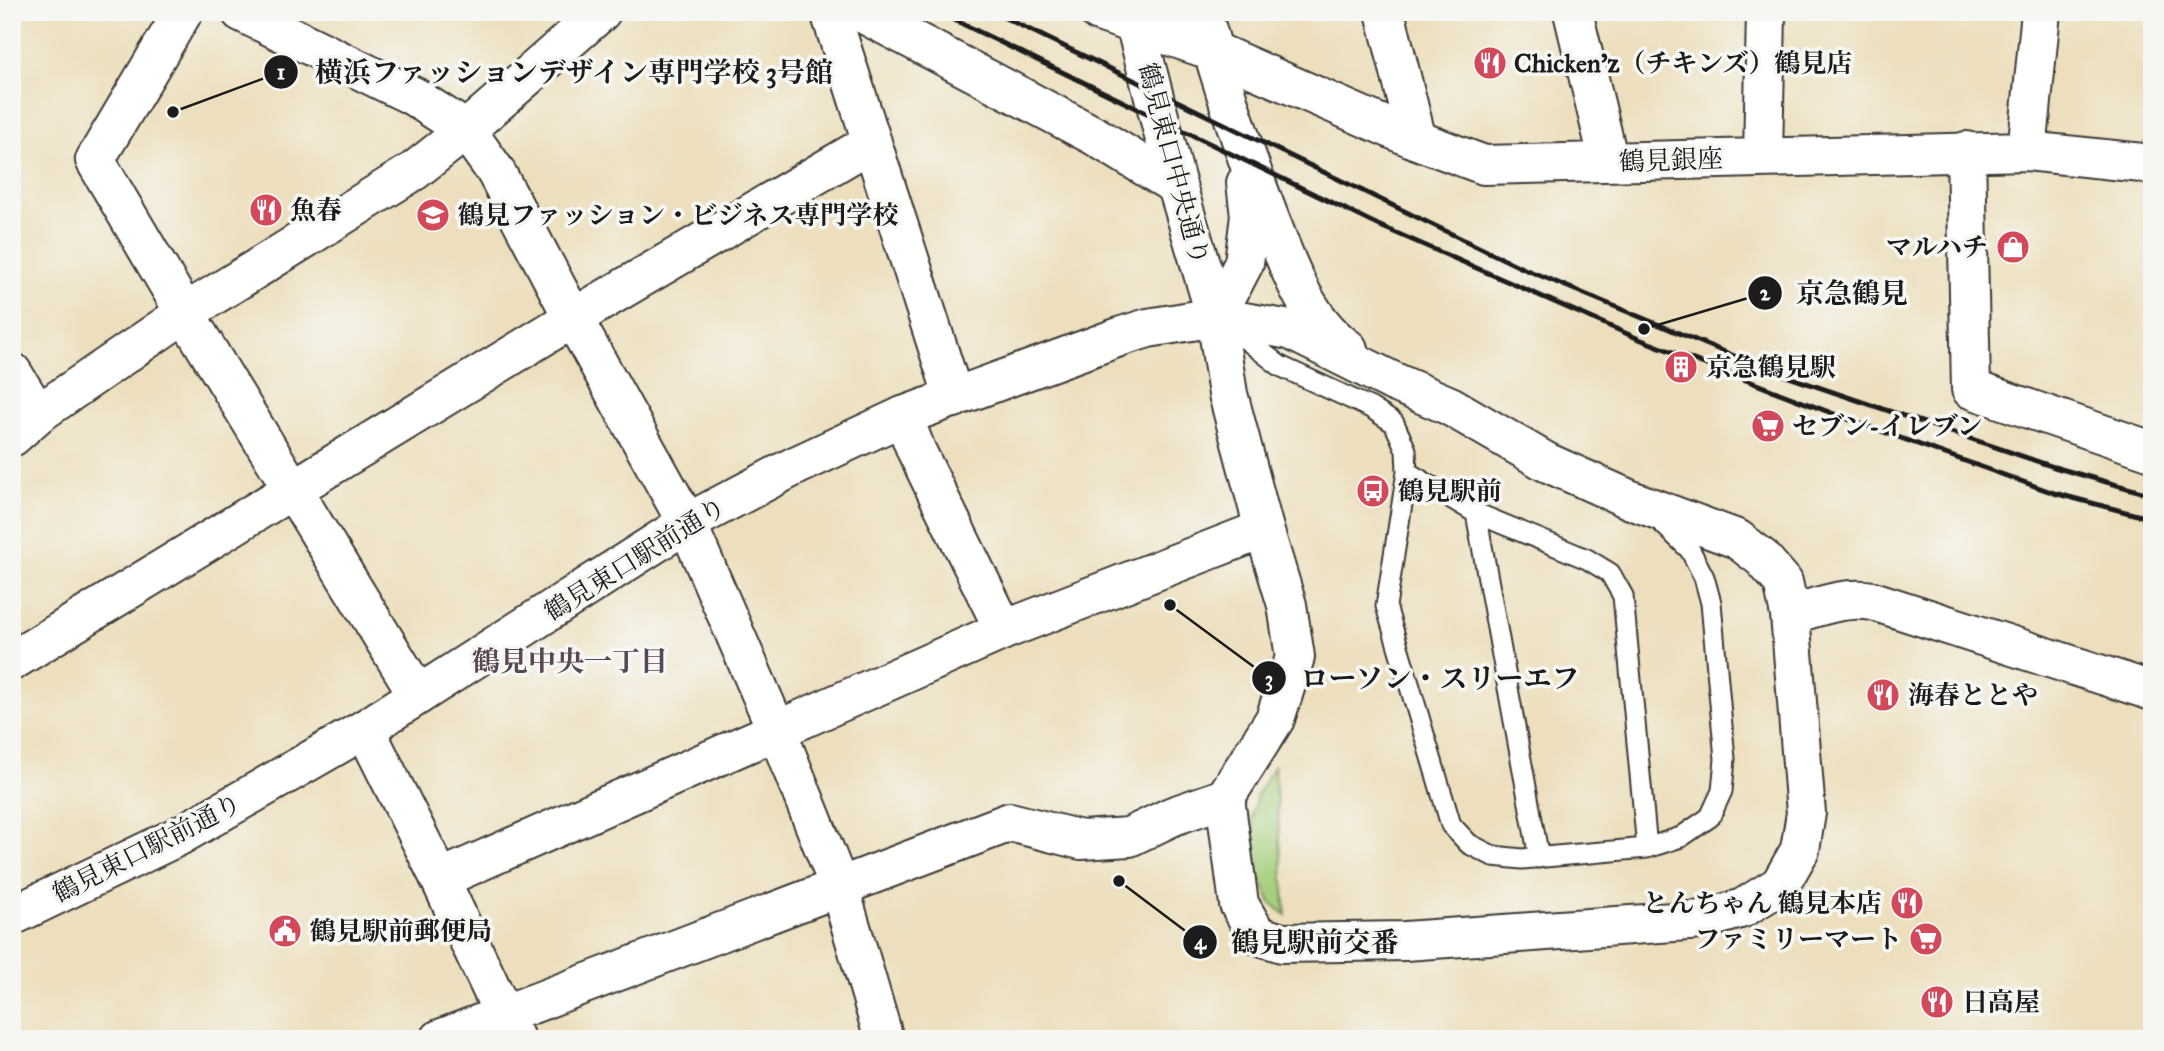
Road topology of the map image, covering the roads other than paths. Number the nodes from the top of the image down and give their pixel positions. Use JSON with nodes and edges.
{"nodes":[{"id":1,"x":183,"y":12,"type":"edge"},
{"id":2,"x":241,"y":12,"type":"edge"},
{"id":3,"x":601,"y":12,"type":"edge"},
{"id":4,"x":830,"y":12,"type":"edge"},
{"id":5,"x":860,"y":12,"type":"edge"},
{"id":6,"x":1099,"y":12,"type":"edge"},
{"id":7,"x":1202,"y":12,"type":"edge"},
{"id":8,"x":1385,"y":12,"type":"edge"},
{"id":9,"x":1573,"y":12,"type":"edge"},
{"id":10,"x":1766,"y":12,"type":"edge"},
{"id":11,"x":2041,"y":12,"type":"edge"},
{"id":12,"x":1134,"y":18,"type":"edge"},
{"id":13,"x":1213,"y":51,"type":"junction"},
{"id":14,"x":466,"y":130,"type":"junction"},
{"id":15,"x":1417,"y":140,"type":"junction"},
{"id":16,"x":872,"y":142,"type":"junction"},
{"id":17,"x":1242,"y":148,"type":"junction"},
{"id":18,"x":1966,"y":151,"type":"junction"},
{"id":19,"x":2027,"y":151,"type":"junction"},
{"id":20,"x":1763,"y":156,"type":"junction"},
{"id":21,"x":1609,"y":162,"type":"junction"},
{"id":22,"x":2152,"y":164,"type":"edge"},
{"id":23,"x":1177,"y":186,"type":"junction"},
{"id":24,"x":185,"y":313,"type":"junction"},
{"id":25,"x":1216,"y":317,"type":"junction"},
{"id":26,"x":573,"y":318,"type":"junction"},
{"id":27,"x":12,"y":372,"type":"edge"},
{"id":28,"x":1394,"y":382,"type":"junction"},
{"id":29,"x":954,"y":398,"type":"junction"},
{"id":30,"x":903,"y":416,"type":"junction"},
{"id":31,"x":25,"y":425,"type":"edge"},
{"id":32,"x":2152,"y":452,"type":"edge"},
{"id":33,"x":1407,"y":472,"type":"junction"},
{"id":34,"x":293,"y":489,"type":"junction"},
{"id":35,"x":1631,"y":500,"type":"junction"},
{"id":36,"x":1476,"y":513,"type":"junction"},
{"id":37,"x":687,"y":523,"type":"junction"},
{"id":38,"x":1264,"y":529,"type":"junction"},
{"id":39,"x":1790,"y":615,"type":"junction"},
{"id":40,"x":1004,"y":630,"type":"junction"},
{"id":41,"x":12,"y":661,"type":"edge"},
{"id":42,"x":2152,"y":691,"type":"edge"},
{"id":43,"x":418,"y":695,"type":"junction"},
{"id":44,"x":365,"y":729,"type":"junction"},
{"id":45,"x":778,"y":731,"type":"junction"},
{"id":46,"x":1225,"y":798,"type":"junction"},
{"id":47,"x":1647,"y":848,"type":"junction"},
{"id":48,"x":1539,"y":858,"type":"junction"},
{"id":49,"x":440,"y":879,"type":"junction"},
{"id":50,"x":839,"y":886,"type":"junction"},
{"id":51,"x":12,"y":916,"type":"edge"},
{"id":52,"x":510,"y":1027,"type":"edge"},
{"id":53,"x":440,"y":1039,"type":"edge"},
{"id":54,"x":884,"y":1039,"type":"edge"}],
"edges":[{"from":1,"to":24,"type":"street"},
{"from":2,"to":14,"type":"street"},
{"from":3,"to":14,"type":"street"},
{"from":4,"to":16,"type":"street"},
{"from":5,"to":23,"type":"street"},
{"from":6,"to":12,"type":"street","name":"鶴見銀座"},
{"from":7,"to":13,"type":"street"},
{"from":8,"to":15,"type":"street"},
{"from":9,"to":21,"type":"street"},
{"from":10,"to":20,"type":"street"},
{"from":11,"to":19,"type":"street"},
{"from":12,"to":13,"type":"street","name":"鶴見銀座"},
{"from":12,"to":23,"type":"street","name":"鶴見東口中央通り"},
{"from":13,"to":15,"type":"street","name":"鶴見銀座"},
{"from":13,"to":17,"type":"street"},
{"from":14,"to":24,"type":"street"},
{"from":14,"to":26,"type":"street"},
{"from":15,"to":21,"type":"street","name":"鶴見銀座"},
{"from":16,"to":26,"type":"street"},
{"from":16,"to":29,"type":"street"},
{"from":17,"to":25,"type":"street"},
{"from":17,"to":28,"type":"street"},
{"from":18,"to":19,"type":"street","name":"鶴見銀座"},
{"from":18,"to":20,"type":"street","name":"鶴見銀座"},
{"from":18,"to":32,"type":"street"},
{"from":19,"to":22,"type":"street","name":"鶴見銀座"},
{"from":20,"to":21,"type":"street","name":"鶴見銀座"},
{"from":23,"to":25,"type":"street","name":"鶴見東口中央通り"},
{"from":24,"to":31,"type":"street"},
{"from":24,"to":34,"type":"street"},
{"from":25,"to":28,"type":"street","name":"鶴見東口駅前通り"},
{"from":25,"to":29,"type":"street","name":"鶴見東口駅前通り"},
{"from":25,"to":33,"type":"lane"},
{"from":25,"to":38,"type":"street","name":"鶴見東口中央通り"},
{"from":26,"to":34,"type":"street"},
{"from":26,"to":37,"type":"street"},
{"from":27,"to":31,"type":"street"},
{"from":28,"to":35,"type":"street"},
{"from":29,"to":30,"type":"street","name":"鶴見東口駅前通り"},
{"from":30,"to":37,"type":"street","name":"鶴見東口駅前通り"},
{"from":30,"to":40,"type":"street"},
{"from":33,"to":36,"type":"lane"},
{"from":33,"to":48,"type":"lane"},
{"from":34,"to":41,"type":"street"},
{"from":34,"to":43,"type":"street"},
{"from":35,"to":39,"type":"street"},
{"from":35,"to":47,"type":"lane"},
{"from":36,"to":47,"type":"lane"},
{"from":36,"to":48,"type":"lane"},
{"from":37,"to":43,"type":"street","name":"鶴見東口駅前通り"},
{"from":37,"to":45,"type":"street"},
{"from":38,"to":40,"type":"street"},
{"from":38,"to":46,"type":"street","name":"鶴見東口中央通り"},
{"from":39,"to":42,"type":"street"},
{"from":39,"to":46,"type":"street"},
{"from":40,"to":45,"type":"street"},
{"from":43,"to":44,"type":"street","name":"鶴見東口駅前通り"},
{"from":44,"to":49,"type":"street"},
{"from":44,"to":51,"type":"street","name":"鶴見東口駅前通り"},
{"from":45,"to":49,"type":"street"},
{"from":45,"to":50,"type":"street"},
{"from":46,"to":50,"type":"street"},
{"from":47,"to":48,"type":"lane"},
{"from":49,"to":52,"type":"street"},
{"from":50,"to":52,"type":"street"},
{"from":50,"to":54,"type":"street"},
{"from":52,"to":53,"type":"street"}]}
